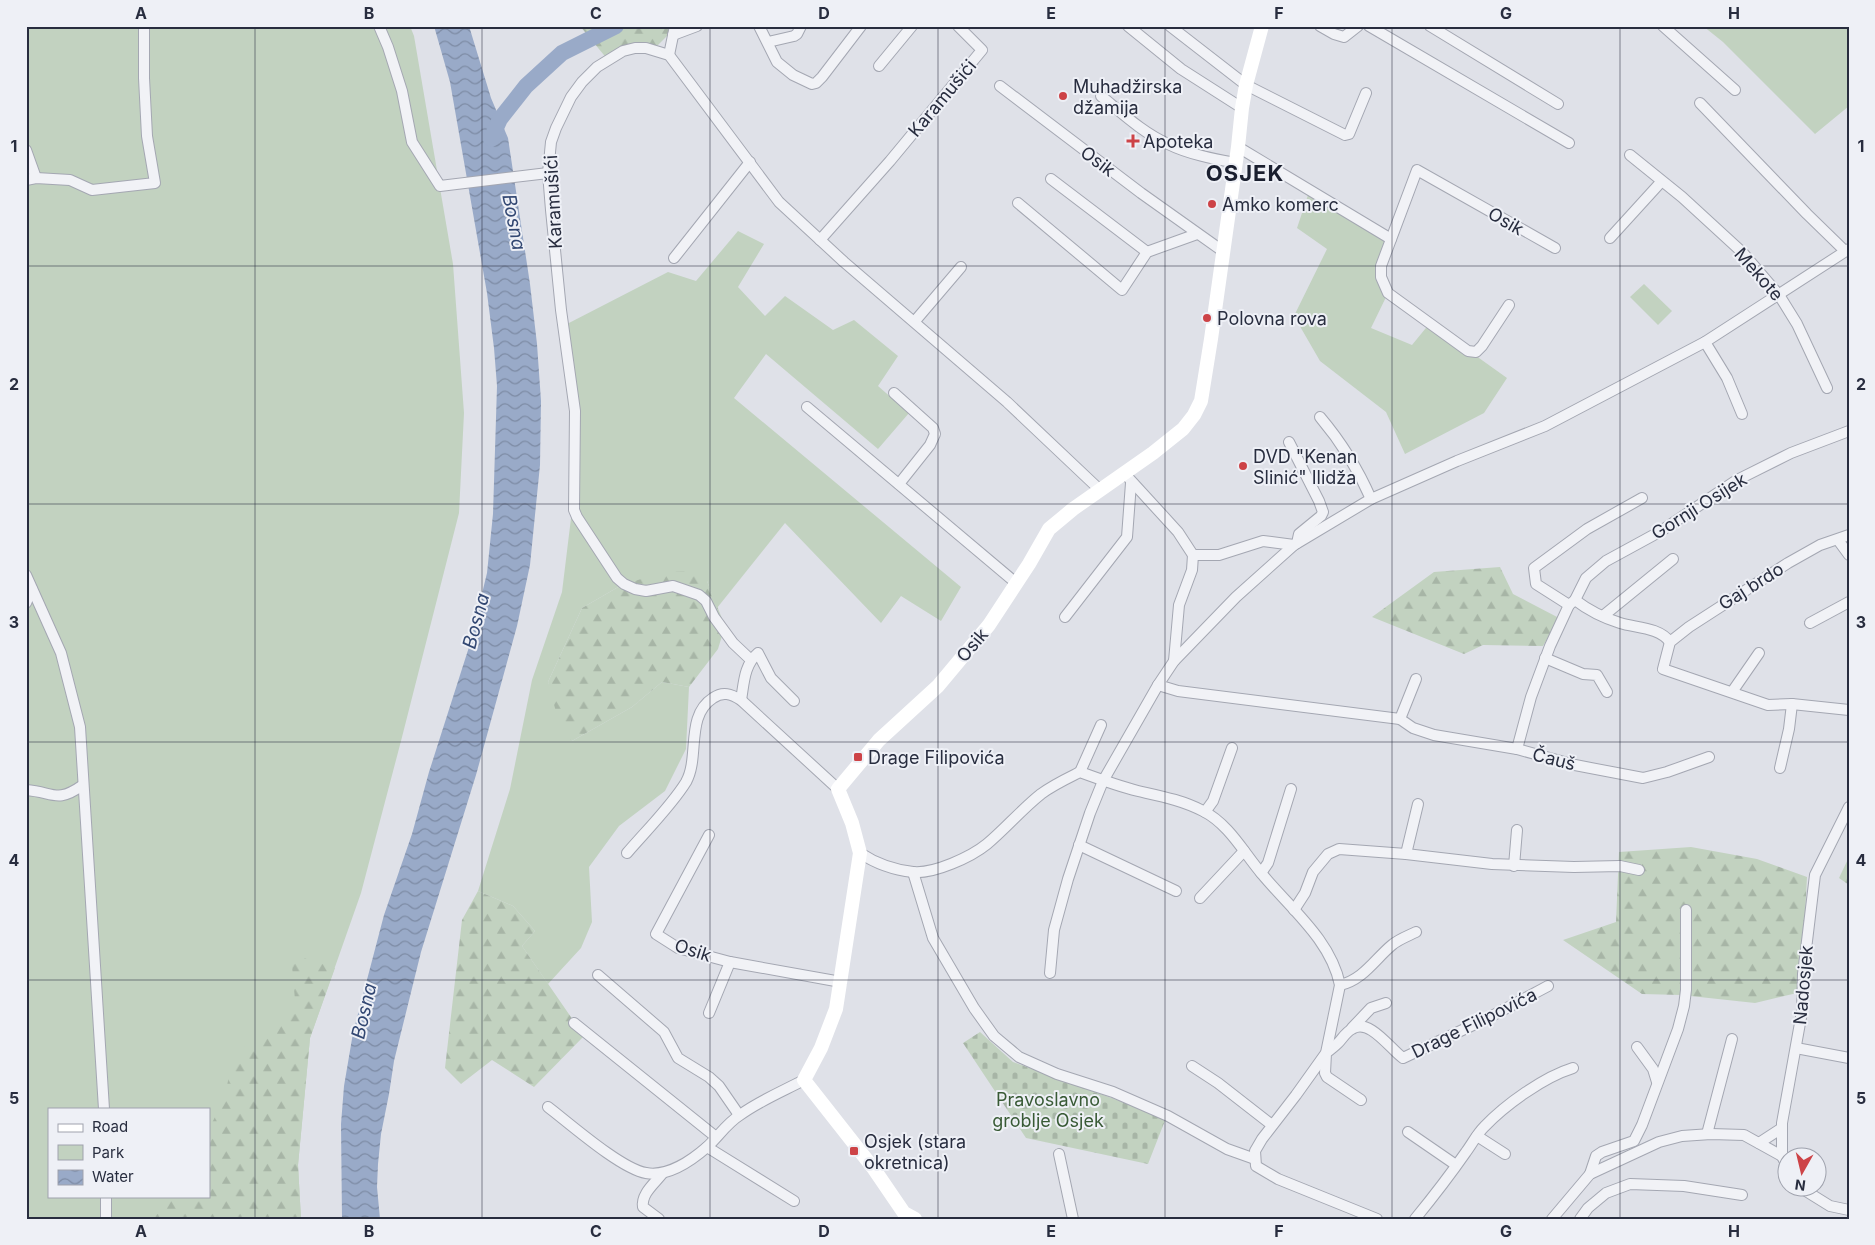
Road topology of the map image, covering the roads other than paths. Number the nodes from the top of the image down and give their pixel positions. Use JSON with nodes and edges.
{"nodes":[{"id":1,"x":144,"y":26,"type":"edge"},
{"id":2,"x":379,"y":26,"type":"edge"},
{"id":3,"x":697,"y":26,"type":"edge"},
{"id":4,"x":759,"y":26,"type":"edge"},
{"id":5,"x":801,"y":26,"type":"edge"},
{"id":6,"x":861,"y":26,"type":"edge"},
{"id":7,"x":912,"y":26,"type":"edge"},
{"id":8,"x":958,"y":26,"type":"edge"},
{"id":9,"x":1128,"y":26,"type":"edge"},
{"id":10,"x":1170,"y":26,"type":"edge"},
{"id":11,"x":1262,"y":26,"type":"edge"},
{"id":12,"x":1320,"y":26,"type":"edge"},
{"id":13,"x":1358,"y":26,"type":"edge"},
{"id":14,"x":1369,"y":26,"type":"edge"},
{"id":15,"x":1430,"y":26,"type":"edge"},
{"id":16,"x":1663,"y":26,"type":"edge"},
{"id":17,"x":674,"y":30,"type":"edge"},
{"id":18,"x":768,"y":42,"type":"junction"},
{"id":19,"x":669,"y":55,"type":"junction"},
{"id":20,"x":879,"y":66,"type":"dead end"},
{"id":21,"x":1246,"y":85,"type":"junction"},
{"id":22,"x":1000,"y":86,"type":"dead end"},
{"id":23,"x":1735,"y":90,"type":"dead end"},
{"id":24,"x":1366,"y":93,"type":"dead end"},
{"id":25,"x":1101,"y":96,"type":"dead end"},
{"id":26,"x":1558,"y":104,"type":"dead end"},
{"id":27,"x":1700,"y":104,"type":"dead end"},
{"id":28,"x":1242,"y":108,"type":"junction"},
{"id":29,"x":1569,"y":142,"type":"dead end"},
{"id":30,"x":1238,"y":147,"type":"junction"},
{"id":31,"x":26,"y":150,"type":"edge"},
{"id":32,"x":1630,"y":155,"type":"dead end"},
{"id":33,"x":750,"y":162,"type":"junction"},
{"id":34,"x":1236,"y":163,"type":"junction"},
{"id":35,"x":548,"y":173,"type":"junction"},
{"id":36,"x":31,"y":179,"type":"edge"},
{"id":37,"x":1051,"y":179,"type":"dead end"},
{"id":38,"x":1661,"y":182,"type":"junction"},
{"id":39,"x":1018,"y":203,"type":"dead end"},
{"id":40,"x":1197,"y":234,"type":"junction"},
{"id":41,"x":1610,"y":238,"type":"dead end"},
{"id":42,"x":1391,"y":239,"type":"junction"},
{"id":43,"x":820,"y":240,"type":"junction"},
{"id":44,"x":1555,"y":248,"type":"dead end"},
{"id":45,"x":1847,"y":250,"type":"edge"},
{"id":46,"x":1147,"y":252,"type":"junction"},
{"id":47,"x":1224,"y":252,"type":"junction"},
{"id":48,"x":674,"y":258,"type":"dead end"},
{"id":49,"x":961,"y":267,"type":"dead end"},
{"id":50,"x":1779,"y":295,"type":"junction"},
{"id":51,"x":1509,"y":305,"type":"dead end"},
{"id":52,"x":914,"y":321,"type":"junction"},
{"id":53,"x":1705,"y":342,"type":"junction"},
{"id":54,"x":1827,"y":388,"type":"dead end"},
{"id":55,"x":894,"y":394,"type":"dead end"},
{"id":56,"x":807,"y":407,"type":"dead end"},
{"id":57,"x":1742,"y":414,"type":"dead end"},
{"id":58,"x":1320,"y":417,"type":"dead end"},
{"id":59,"x":1849,"y":431,"type":"edge"},
{"id":60,"x":1289,"y":442,"type":"dead end"},
{"id":61,"x":1128,"y":479,"type":"junction"},
{"id":62,"x":899,"y":484,"type":"junction"},
{"id":63,"x":1100,"y":490,"type":"junction"},
{"id":64,"x":1642,"y":498,"type":"dead end"},
{"id":65,"x":1371,"y":499,"type":"junction"},
{"id":66,"x":1849,"y":535,"type":"edge"},
{"id":67,"x":1838,"y":540,"type":"junction"},
{"id":68,"x":1296,"y":544,"type":"junction"},
{"id":69,"x":1193,"y":555,"type":"junction"},
{"id":70,"x":1849,"y":555,"type":"edge"},
{"id":71,"x":1672,"y":559,"type":"dead end"},
{"id":72,"x":26,"y":575,"type":"edge"},
{"id":73,"x":1016,"y":583,"type":"junction"},
{"id":74,"x":32,"y":589,"type":"junction"},
{"id":75,"x":1849,"y":602,"type":"edge"},
{"id":76,"x":26,"y":603,"type":"edge"},
{"id":77,"x":1571,"y":603,"type":"junction"},
{"id":78,"x":1603,"y":616,"type":"junction"},
{"id":79,"x":1065,"y":617,"type":"dead end"},
{"id":80,"x":1810,"y":622,"type":"dead end"},
{"id":81,"x":1670,"y":642,"type":"junction"},
{"id":82,"x":1759,"y":653,"type":"dead end"},
{"id":83,"x":1545,"y":658,"type":"junction"},
{"id":84,"x":751,"y":660,"type":"junction"},
{"id":85,"x":1174,"y":661,"type":"junction"},
{"id":86,"x":1416,"y":679,"type":"dead end"},
{"id":87,"x":1158,"y":685,"type":"junction"},
{"id":88,"x":1607,"y":692,"type":"dead end"},
{"id":89,"x":1732,"y":692,"type":"junction"},
{"id":90,"x":741,"y":700,"type":"junction"},
{"id":91,"x":794,"y":701,"type":"dead end"},
{"id":92,"x":1792,"y":704,"type":"junction"},
{"id":93,"x":1849,"y":710,"type":"edge"},
{"id":94,"x":1400,"y":719,"type":"junction"},
{"id":95,"x":1101,"y":726,"type":"dead end"},
{"id":96,"x":1232,"y":748,"type":"dead end"},
{"id":97,"x":1517,"y":750,"type":"junction"},
{"id":98,"x":1709,"y":756,"type":"dead end"},
{"id":99,"x":1780,"y":768,"type":"dead end"},
{"id":100,"x":1080,"y":772,"type":"junction"},
{"id":101,"x":1104,"y":781,"type":"junction"},
{"id":102,"x":83,"y":785,"type":"junction"},
{"id":103,"x":838,"y":789,"type":"junction"},
{"id":104,"x":1291,"y":789,"type":"dead end"},
{"id":105,"x":26,"y":790,"type":"edge"},
{"id":106,"x":1418,"y":804,"type":"dead end"},
{"id":107,"x":1849,"y":808,"type":"edge"},
{"id":108,"x":1205,"y":812,"type":"junction"},
{"id":109,"x":1517,"y":830,"type":"dead end"},
{"id":110,"x":710,"y":836,"type":"dead end"},
{"id":111,"x":1079,"y":845,"type":"junction"},
{"id":112,"x":1244,"y":851,"type":"junction"},
{"id":113,"x":627,"y":853,"type":"dead end"},
{"id":114,"x":860,"y":853,"type":"junction"},
{"id":115,"x":1406,"y":854,"type":"junction"},
{"id":116,"x":1514,"y":866,"type":"junction"},
{"id":117,"x":1639,"y":870,"type":"dead end"},
{"id":118,"x":913,"y":872,"type":"junction"},
{"id":119,"x":1261,"y":873,"type":"junction"},
{"id":120,"x":1176,"y":891,"type":"dead end"},
{"id":121,"x":1200,"y":898,"type":"dead end"},
{"id":122,"x":1294,"y":910,"type":"junction"},
{"id":123,"x":1686,"y":910,"type":"dead end"},
{"id":124,"x":1416,"y":932,"type":"dead end"},
{"id":125,"x":730,"y":962,"type":"junction"},
{"id":126,"x":1050,"y":973,"type":"dead end"},
{"id":127,"x":598,"y":974,"type":"dead end"},
{"id":128,"x":841,"y":982,"type":"junction"},
{"id":129,"x":1340,"y":984,"type":"junction"},
{"id":130,"x":1548,"y":986,"type":"dead end"},
{"id":131,"x":1386,"y":1003,"type":"dead end"},
{"id":132,"x":709,"y":1013,"type":"dead end"},
{"id":133,"x":574,"y":1023,"type":"dead end"},
{"id":134,"x":1352,"y":1028,"type":"junction"},
{"id":135,"x":1732,"y":1039,"type":"dead end"},
{"id":136,"x":1637,"y":1047,"type":"dead end"},
{"id":137,"x":1796,"y":1048,"type":"junction"},
{"id":138,"x":1326,"y":1053,"type":"junction"},
{"id":139,"x":1849,"y":1058,"type":"edge"},
{"id":140,"x":1192,"y":1066,"type":"dead end"},
{"id":141,"x":1573,"y":1068,"type":"dead end"},
{"id":142,"x":804,"y":1080,"type":"junction"},
{"id":143,"x":1658,"y":1082,"type":"junction"},
{"id":144,"x":1361,"y":1100,"type":"dead end"},
{"id":145,"x":548,"y":1107,"type":"dead end"},
{"id":146,"x":104,"y":1108,"type":"edge"},
{"id":147,"x":739,"y":1115,"type":"junction"},
{"id":148,"x":1272,"y":1125,"type":"junction"},
{"id":149,"x":1782,"y":1128,"type":"junction"},
{"id":150,"x":1408,"y":1132,"type":"dead end"},
{"id":151,"x":1707,"y":1134,"type":"junction"},
{"id":152,"x":1477,"y":1136,"type":"junction"},
{"id":153,"x":716,"y":1137,"type":"junction"},
{"id":154,"x":1759,"y":1143,"type":"junction"},
{"id":155,"x":707,"y":1147,"type":"junction"},
{"id":156,"x":1782,"y":1148,"type":"edge"},
{"id":157,"x":1059,"y":1154,"type":"dead end"},
{"id":158,"x":1505,"y":1154,"type":"dead end"},
{"id":159,"x":1778,"y":1154,"type":"edge"},
{"id":160,"x":1254,"y":1159,"type":"junction"},
{"id":161,"x":1456,"y":1166,"type":"junction"},
{"id":162,"x":662,"y":1174,"type":"junction"},
{"id":163,"x":1590,"y":1174,"type":"junction"},
{"id":164,"x":1742,"y":1194,"type":"dead end"},
{"id":165,"x":106,"y":1198,"type":"edge"},
{"id":166,"x":1817,"y":1198,"type":"edge"},
{"id":167,"x":794,"y":1202,"type":"dead end"},
{"id":168,"x":1849,"y":1210,"type":"edge"},
{"id":169,"x":908,"y":1217,"type":"edge"},
{"id":170,"x":106,"y":1219,"type":"edge"},
{"id":171,"x":659,"y":1219,"type":"edge"},
{"id":172,"x":1073,"y":1219,"type":"edge"},
{"id":173,"x":1377,"y":1219,"type":"edge"},
{"id":174,"x":1415,"y":1219,"type":"edge"},
{"id":175,"x":1552,"y":1219,"type":"edge"},
{"id":176,"x":1580,"y":1219,"type":"edge"}],
"edges":[{"from":1,"to":36,"type":"street"},
{"from":2,"to":35,"type":"street"},
{"from":3,"to":17,"type":"street"},
{"from":4,"to":18,"type":"street"},
{"from":5,"to":18,"type":"street"},
{"from":6,"to":18,"type":"street"},
{"from":7,"to":20,"type":"street"},
{"from":8,"to":43,"type":"street","name":"Karamušići"},
{"from":9,"to":28,"type":"street"},
{"from":10,"to":21,"type":"street"},
{"from":11,"to":21,"type":"main road","name":"Osik"},
{"from":12,"to":13,"type":"street"},
{"from":14,"to":29,"type":"street"},
{"from":15,"to":26,"type":"street"},
{"from":16,"to":23,"type":"street"},
{"from":17,"to":19,"type":"street"},
{"from":19,"to":33,"type":"street"},
{"from":19,"to":35,"type":"street","name":"Karamušići"},
{"from":21,"to":24,"type":"street"},
{"from":21,"to":28,"type":"main road","name":"Osik"},
{"from":22,"to":40,"type":"street","name":"Osik"},
{"from":25,"to":34,"type":"street"},
{"from":27,"to":45,"type":"street"},
{"from":28,"to":30,"type":"main road","name":"Osik"},
{"from":30,"to":34,"type":"main road","name":"Osik"},
{"from":30,"to":42,"type":"street"},
{"from":31,"to":36,"type":"street"},
{"from":32,"to":38,"type":"street","name":"Mekote"},
{"from":33,"to":43,"type":"street"},
{"from":33,"to":48,"type":"street"},
{"from":34,"to":47,"type":"main road","name":"Osik"},
{"from":35,"to":84,"type":"street","name":"Karamušići"},
{"from":37,"to":46,"type":"street"},
{"from":38,"to":41,"type":"street"},
{"from":38,"to":50,"type":"street","name":"Mekote"},
{"from":39,"to":46,"type":"street"},
{"from":40,"to":46,"type":"street"},
{"from":40,"to":47,"type":"street","name":"Osik"},
{"from":42,"to":44,"type":"street","name":"Osik"},
{"from":42,"to":51,"type":"street","name":"Osik"},
{"from":43,"to":52,"type":"street"},
{"from":45,"to":50,"type":"street"},
{"from":47,"to":61,"type":"main road","name":"Osik"},
{"from":49,"to":52,"type":"street"},
{"from":50,"to":53,"type":"street"},
{"from":50,"to":54,"type":"street","name":"Mekote"},
{"from":52,"to":63,"type":"street"},
{"from":53,"to":57,"type":"street"},
{"from":53,"to":65,"type":"street"},
{"from":55,"to":62,"type":"street"},
{"from":56,"to":62,"type":"street"},
{"from":58,"to":65,"type":"street"},
{"from":59,"to":77,"type":"street","name":"Gornji Osijek"},
{"from":60,"to":68,"type":"street"},
{"from":61,"to":63,"type":"main road","name":"Osik"},
{"from":61,"to":69,"type":"street"},
{"from":61,"to":79,"type":"street"},
{"from":62,"to":73,"type":"street"},
{"from":63,"to":73,"type":"main road","name":"Osik"},
{"from":64,"to":77,"type":"street","name":"Gornji Osijek"},
{"from":65,"to":68,"type":"street"},
{"from":66,"to":67,"type":"street","name":"Gaj brdo"},
{"from":67,"to":70,"type":"street"},
{"from":67,"to":81,"type":"street","name":"Gaj brdo"},
{"from":68,"to":69,"type":"street"},
{"from":68,"to":85,"type":"street"},
{"from":69,"to":85,"type":"street"},
{"from":71,"to":78,"type":"street"},
{"from":72,"to":74,"type":"street"},
{"from":73,"to":103,"type":"main road","name":"Osik"},
{"from":74,"to":76,"type":"street"},
{"from":74,"to":102,"type":"street"},
{"from":75,"to":80,"type":"street"},
{"from":77,"to":78,"type":"street"},
{"from":77,"to":83,"type":"street","name":"Gornji Osijek"},
{"from":78,"to":81,"type":"street"},
{"from":81,"to":89,"type":"street"},
{"from":82,"to":89,"type":"street"},
{"from":83,"to":88,"type":"street"},
{"from":83,"to":97,"type":"street","name":"Gornji Osijek"},
{"from":84,"to":90,"type":"street"},
{"from":84,"to":91,"type":"street"},
{"from":85,"to":87,"type":"street"},
{"from":86,"to":94,"type":"street"},
{"from":87,"to":94,"type":"street","name":"Čauš"},
{"from":87,"to":101,"type":"street"},
{"from":89,"to":92,"type":"street"},
{"from":90,"to":103,"type":"street"},
{"from":90,"to":113,"type":"street"},
{"from":92,"to":93,"type":"street"},
{"from":92,"to":99,"type":"street"},
{"from":94,"to":97,"type":"street","name":"Čauš"},
{"from":95,"to":100,"type":"street"},
{"from":96,"to":108,"type":"street"},
{"from":97,"to":98,"type":"street","name":"Čauš"},
{"from":100,"to":101,"type":"street"},
{"from":100,"to":118,"type":"street"},
{"from":101,"to":108,"type":"street"},
{"from":101,"to":111,"type":"street"},
{"from":102,"to":105,"type":"street"},
{"from":102,"to":146,"type":"street"},
{"from":103,"to":114,"type":"main road"},
{"from":104,"to":119,"type":"street"},
{"from":106,"to":115,"type":"street"},
{"from":107,"to":137,"type":"street","name":"Nadosjek"},
{"from":108,"to":112,"type":"street"},
{"from":109,"to":116,"type":"street"},
{"from":110,"to":125,"type":"street","name":"Osik"},
{"from":111,"to":120,"type":"street"},
{"from":111,"to":126,"type":"street"},
{"from":112,"to":119,"type":"street"},
{"from":112,"to":121,"type":"street"},
{"from":114,"to":118,"type":"street"},
{"from":114,"to":128,"type":"main road"},
{"from":115,"to":116,"type":"street"},
{"from":115,"to":122,"type":"street"},
{"from":116,"to":117,"type":"street"},
{"from":118,"to":160,"type":"street"},
{"from":119,"to":122,"type":"street"},
{"from":122,"to":129,"type":"street"},
{"from":123,"to":143,"type":"street"},
{"from":124,"to":129,"type":"street"},
{"from":125,"to":128,"type":"street","name":"Osik"},
{"from":125,"to":132,"type":"street"},
{"from":127,"to":147,"type":"street"},
{"from":128,"to":142,"type":"main road"},
{"from":129,"to":138,"type":"street"},
{"from":130,"to":134,"type":"street","name":"Drage Filipovića"},
{"from":131,"to":134,"type":"street"},
{"from":133,"to":153,"type":"street"},
{"from":134,"to":138,"type":"street"},
{"from":135,"to":151,"type":"street"},
{"from":136,"to":143,"type":"street"},
{"from":137,"to":139,"type":"street"},
{"from":137,"to":149,"type":"street","name":"Nadosjek"},
{"from":138,"to":144,"type":"street"},
{"from":138,"to":148,"type":"street"},
{"from":140,"to":148,"type":"street"},
{"from":141,"to":152,"type":"street"},
{"from":142,"to":147,"type":"street"},
{"from":142,"to":169,"type":"main road"},
{"from":143,"to":163,"type":"street"},
{"from":145,"to":162,"type":"street"},
{"from":147,"to":153,"type":"street"},
{"from":148,"to":160,"type":"street"},
{"from":149,"to":154,"type":"street"},
{"from":149,"to":156,"type":"street","name":"Nadosjek"},
{"from":150,"to":161,"type":"street"},
{"from":151,"to":154,"type":"street"},
{"from":151,"to":163,"type":"street"},
{"from":152,"to":158,"type":"street"},
{"from":152,"to":161,"type":"street"},
{"from":153,"to":155,"type":"street"},
{"from":154,"to":159,"type":"street"},
{"from":155,"to":162,"type":"street"},
{"from":155,"to":167,"type":"street"},
{"from":157,"to":172,"type":"street"},
{"from":160,"to":173,"type":"street"},
{"from":161,"to":174,"type":"street"},
{"from":162,"to":171,"type":"street"},
{"from":163,"to":175,"type":"street"},
{"from":164,"to":176,"type":"street"},
{"from":165,"to":170,"type":"street"},
{"from":166,"to":168,"type":"street"}]}
